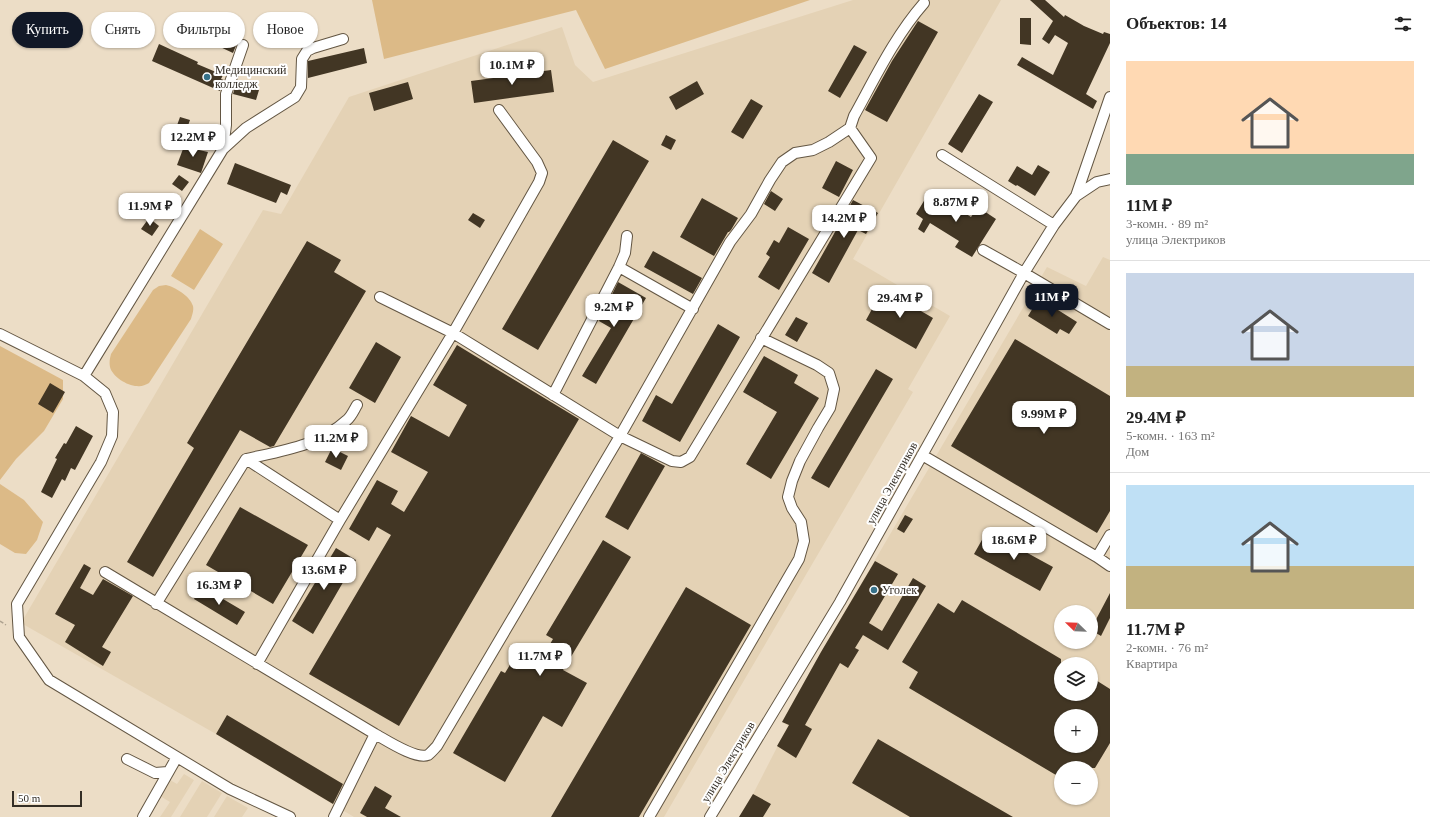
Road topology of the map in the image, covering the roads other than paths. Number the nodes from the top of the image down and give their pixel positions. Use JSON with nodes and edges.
{"nodes":[{"id":1,"x":924,"y":3,"type":"dead end"},
{"id":2,"x":343,"y":39,"type":"dead end"},
{"id":3,"x":242,"y":48,"type":"edge"},
{"id":4,"x":1110,"y":96,"type":"edge"},
{"id":5,"x":499,"y":110,"type":"dead end"},
{"id":6,"x":850,"y":128,"type":"junction"},
{"id":7,"x":223,"y":148,"type":"junction"},
{"id":8,"x":942,"y":155,"type":"dead end"},
{"id":9,"x":1110,"y":180,"type":"edge"},
{"id":10,"x":1076,"y":196,"type":"junction"},
{"id":11,"x":1054,"y":225,"type":"junction"},
{"id":12,"x":627,"y":236,"type":"dead end"},
{"id":13,"x":983,"y":250,"type":"dead end"},
{"id":14,"x":619,"y":267,"type":"junction"},
{"id":15,"x":1024,"y":272,"type":"junction"},
{"id":16,"x":380,"y":297,"type":"dead end"},
{"id":17,"x":693,"y":309,"type":"junction"},
{"id":18,"x":1110,"y":324,"type":"edge"},
{"id":19,"x":453,"y":333,"type":"junction"},
{"id":20,"x":0,"y":334,"type":"edge"},
{"id":21,"x":761,"y":338,"type":"junction"},
{"id":22,"x":84,"y":376,"type":"junction"},
{"id":23,"x":553,"y":395,"type":"junction"},
{"id":24,"x":357,"y":405,"type":"dead end"},
{"id":25,"x":620,"y":436,"type":"junction"},
{"id":26,"x":922,"y":456,"type":"junction"},
{"id":27,"x":246,"y":459,"type":"junction"},
{"id":28,"x":340,"y":520,"type":"junction"},
{"id":29,"x":1110,"y":535,"type":"edge"},
{"id":30,"x":1097,"y":557,"type":"junction"},
{"id":31,"x":1110,"y":566,"type":"edge"},
{"id":32,"x":105,"y":572,"type":"dead end"},
{"id":33,"x":156,"y":604,"type":"junction"},
{"id":34,"x":257,"y":664,"type":"junction"},
{"id":35,"x":375,"y":734,"type":"junction"},
{"id":36,"x":177,"y":757,"type":"junction"},
{"id":37,"x":127,"y":759,"type":"dead end"},
{"id":38,"x":168,"y":772,"type":"junction"},
{"id":39,"x":143,"y":817,"type":"edge"},
{"id":40,"x":290,"y":817,"type":"edge"},
{"id":41,"x":334,"y":817,"type":"edge"},
{"id":42,"x":649,"y":817,"type":"edge"},
{"id":43,"x":710,"y":817,"type":"edge"}],
"edges":[{"from":1,"to":6,"type":"street"},
{"from":2,"to":7,"type":"street"},
{"from":3,"to":7,"type":"street"},
{"from":4,"to":10,"type":"street"},
{"from":5,"to":19,"type":"street"},
{"from":6,"to":17,"type":"street"},
{"from":6,"to":21,"type":"street"},
{"from":7,"to":22,"type":"street"},
{"from":8,"to":11,"type":"street"},
{"from":9,"to":10,"type":"street","name":"улица Электриков"},
{"from":10,"to":11,"type":"street","name":"улица Электриков"},
{"from":11,"to":15,"type":"street","name":"улица Электриков"},
{"from":12,"to":14,"type":"street"},
{"from":13,"to":15,"type":"street"},
{"from":14,"to":17,"type":"street"},
{"from":14,"to":23,"type":"street"},
{"from":15,"to":18,"type":"street"},
{"from":15,"to":26,"type":"street","name":"улица Электриков"},
{"from":16,"to":19,"type":"street"},
{"from":17,"to":25,"type":"street"},
{"from":19,"to":23,"type":"street"},
{"from":19,"to":28,"type":"street"},
{"from":20,"to":22,"type":"street"},
{"from":21,"to":25,"type":"street"},
{"from":21,"to":42,"type":"street"},
{"from":22,"to":36,"type":"street"},
{"from":23,"to":25,"type":"street"},
{"from":24,"to":27,"type":"street"},
{"from":25,"to":35,"type":"street"},
{"from":26,"to":30,"type":"street"},
{"from":26,"to":43,"type":"street","name":"улица Электриков"},
{"from":27,"to":28,"type":"street"},
{"from":27,"to":33,"type":"street"},
{"from":28,"to":34,"type":"street"},
{"from":29,"to":30,"type":"street"},
{"from":30,"to":31,"type":"street"},
{"from":32,"to":33,"type":"street"},
{"from":33,"to":34,"type":"street"},
{"from":34,"to":35,"type":"street"},
{"from":35,"to":41,"type":"street"},
{"from":36,"to":38,"type":"street"},
{"from":36,"to":40,"type":"street"},
{"from":37,"to":38,"type":"street"},
{"from":38,"to":39,"type":"street"}]}
